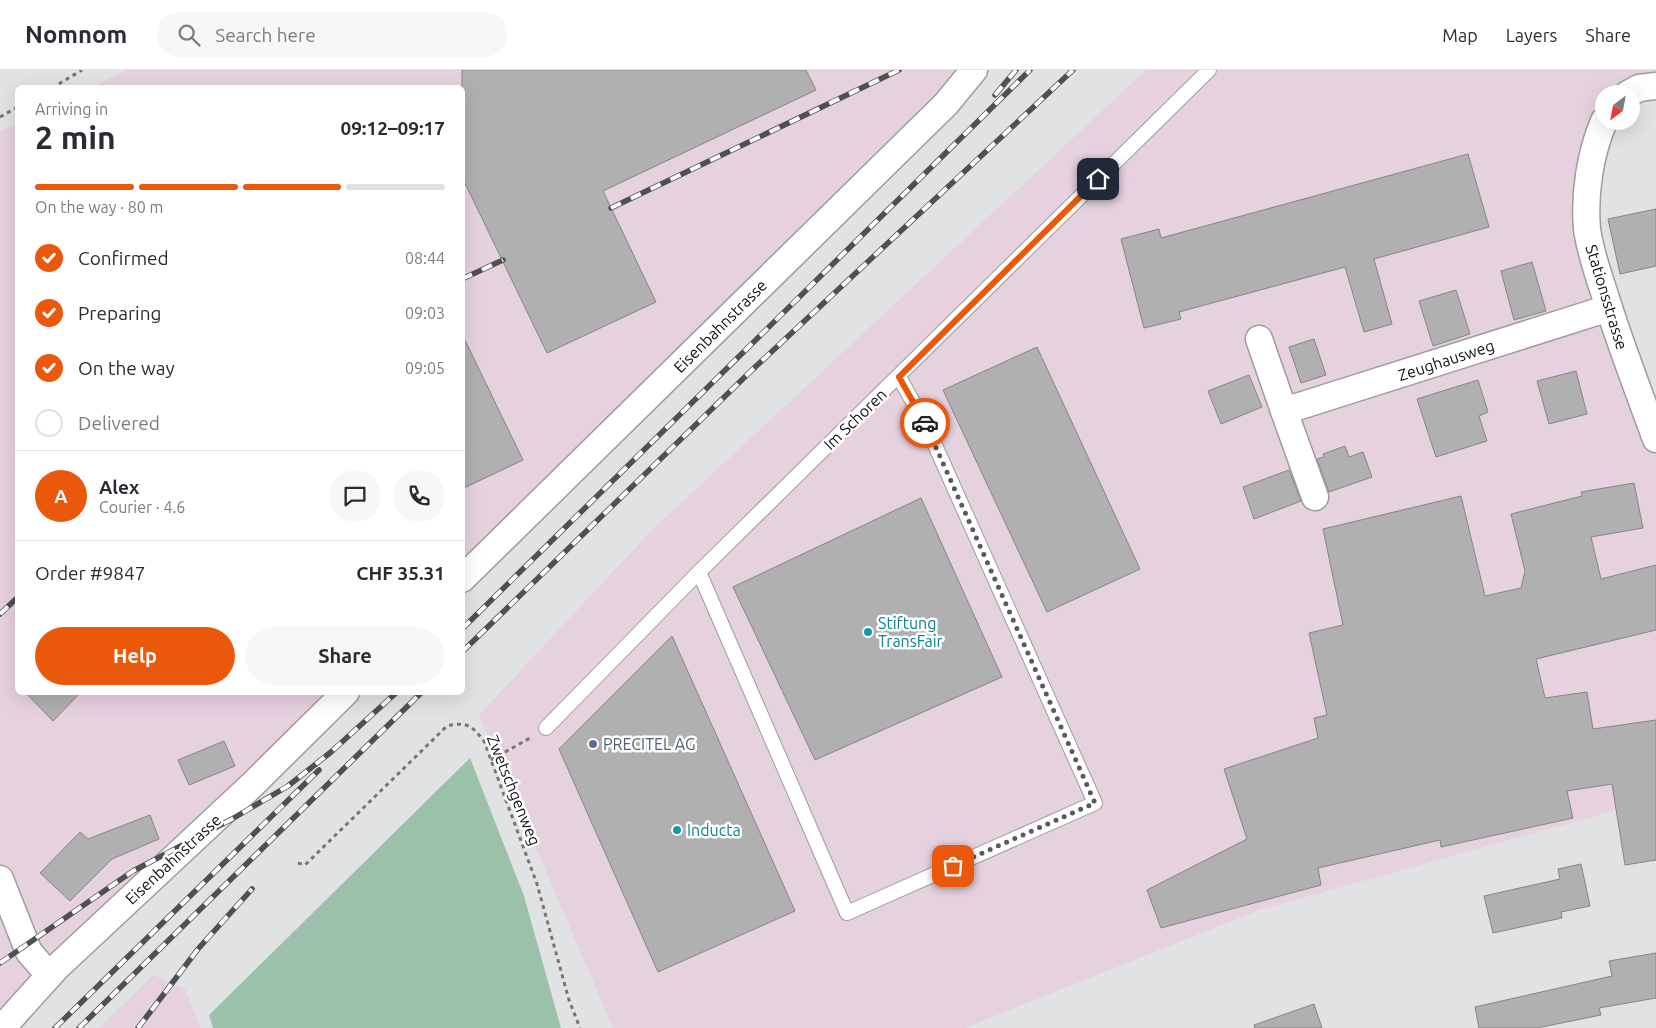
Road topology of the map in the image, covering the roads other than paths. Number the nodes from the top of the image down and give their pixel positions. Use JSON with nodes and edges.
{"nodes":[{"id":1,"x":974,"y":70,"type":"edge"},
{"id":2,"x":1209,"y":70,"type":"edge"},
{"id":3,"x":1656,"y":86,"type":"edge"},
{"id":4,"x":1640,"y":88,"type":"edge"},
{"id":5,"x":1601,"y":130,"type":"edge"},
{"id":6,"x":1609,"y":308,"type":"junction"},
{"id":7,"x":1259,"y":339,"type":"dead end"},
{"id":8,"x":899,"y":377,"type":"junction"},
{"id":9,"x":1284,"y":412,"type":"junction"},
{"id":10,"x":1656,"y":439,"type":"edge"},
{"id":11,"x":1315,"y":497,"type":"dead end"},
{"id":12,"x":698,"y":572,"type":"junction"},
{"id":13,"x":465,"y":576,"type":"edge"},
{"id":14,"x":343,"y":695,"type":"edge"},
{"id":15,"x":546,"y":728,"type":"road end"},
{"id":16,"x":0,"y":879,"type":"edge"},
{"id":17,"x":49,"y":974,"type":"junction"},
{"id":18,"x":2,"y":1028,"type":"edge"}],
"edges":[{"from":1,"to":13,"type":"street","name":"Eisenbahnstrasse"},
{"from":2,"to":8,"type":"lane","name":"Im Schoren"},
{"from":3,"to":4,"type":"street"},
{"from":5,"to":6,"type":"street","name":"Stationsstrasse"},
{"from":6,"to":9,"type":"street","name":"Zeughausweg"},
{"from":6,"to":10,"type":"street","name":"Stationsstrasse"},
{"from":7,"to":9,"type":"street"},
{"from":8,"to":12,"type":"lane","name":"Im Schoren"},
{"from":8,"to":12,"type":"lane"},
{"from":9,"to":11,"type":"street"},
{"from":12,"to":15,"type":"lane","name":"Im Schoren"},
{"from":14,"to":17,"type":"street","name":"Eisenbahnstrasse"},
{"from":16,"to":17,"type":"street"},
{"from":17,"to":18,"type":"street","name":"Eisenbahnstrasse"}]}
